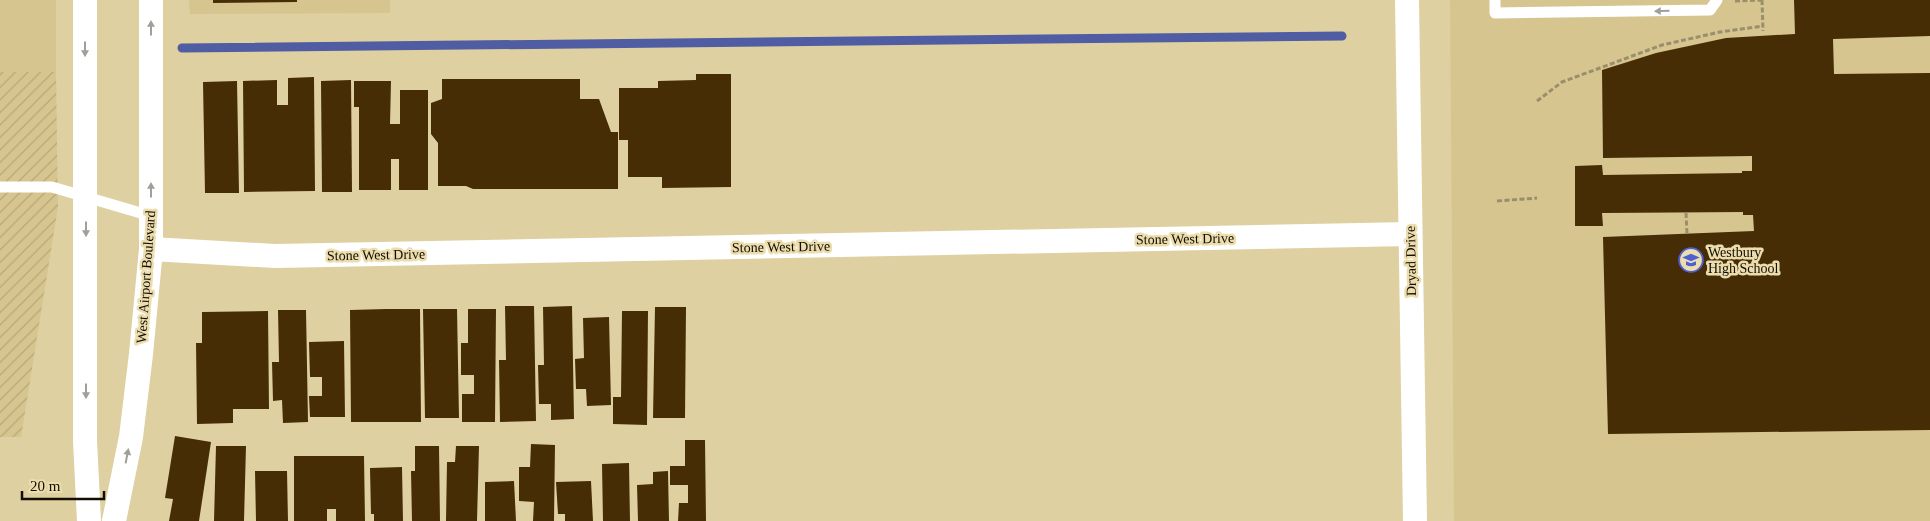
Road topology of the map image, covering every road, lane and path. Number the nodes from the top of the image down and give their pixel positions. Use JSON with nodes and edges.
{"nodes":[{"id":1,"x":85,"y":0,"type":"edge"},
{"id":2,"x":151,"y":0,"type":"edge"},
{"id":3,"x":1407,"y":0,"type":"edge"},
{"id":4,"x":1495,"y":0,"type":"edge"},
{"id":5,"x":1762,"y":0,"type":"edge"},
{"id":6,"x":1731,"y":1,"type":"edge"},
{"id":7,"x":1714,"y":5,"type":"edge"},
{"id":8,"x":1538,"y":101,"type":"dead end"},
{"id":9,"x":0,"y":187,"type":"edge"},
{"id":10,"x":86,"y":197,"type":"junction"},
{"id":11,"x":1537,"y":198,"type":"dead end"},
{"id":12,"x":1498,"y":201,"type":"dead end"},
{"id":13,"x":1686,"y":213,"type":"dead end"},
{"id":14,"x":151,"y":216,"type":"junction"},
{"id":15,"x":1410,"y":234,"type":"junction"},
{"id":16,"x":1687,"y":234,"type":"dead end"},
{"id":17,"x":151,"y":249,"type":"junction"},
{"id":18,"x":89,"y":521,"type":"edge"},
{"id":19,"x":114,"y":521,"type":"edge"},
{"id":20,"x":1415,"y":521,"type":"edge"}],
"edges":[{"from":1,"to":10,"type":"street","one_way":true},
{"from":14,"to":2,"type":"street","name":"West Airport Boulevard","one_way":true},
{"from":3,"to":15,"type":"street","name":"Dryad Drive"},
{"from":7,"to":4,"type":"lane","one_way":true},
{"from":5,"to":6,"type":"path"},
{"from":5,"to":8,"type":"path"},
{"from":9,"to":10,"type":"lane"},
{"from":10,"to":14,"type":"lane"},
{"from":10,"to":18,"type":"street","one_way":true},
{"from":11,"to":12,"type":"path"},
{"from":13,"to":16,"type":"path"},
{"from":14,"to":17,"type":"street","name":"West Airport Boulevard"},
{"from":15,"to":17,"type":"street","name":"Stone West Drive"},
{"from":15,"to":20,"type":"street","name":"Dryad Drive"},
{"from":19,"to":17,"type":"street","name":"West Airport Boulevard","one_way":true}]}
